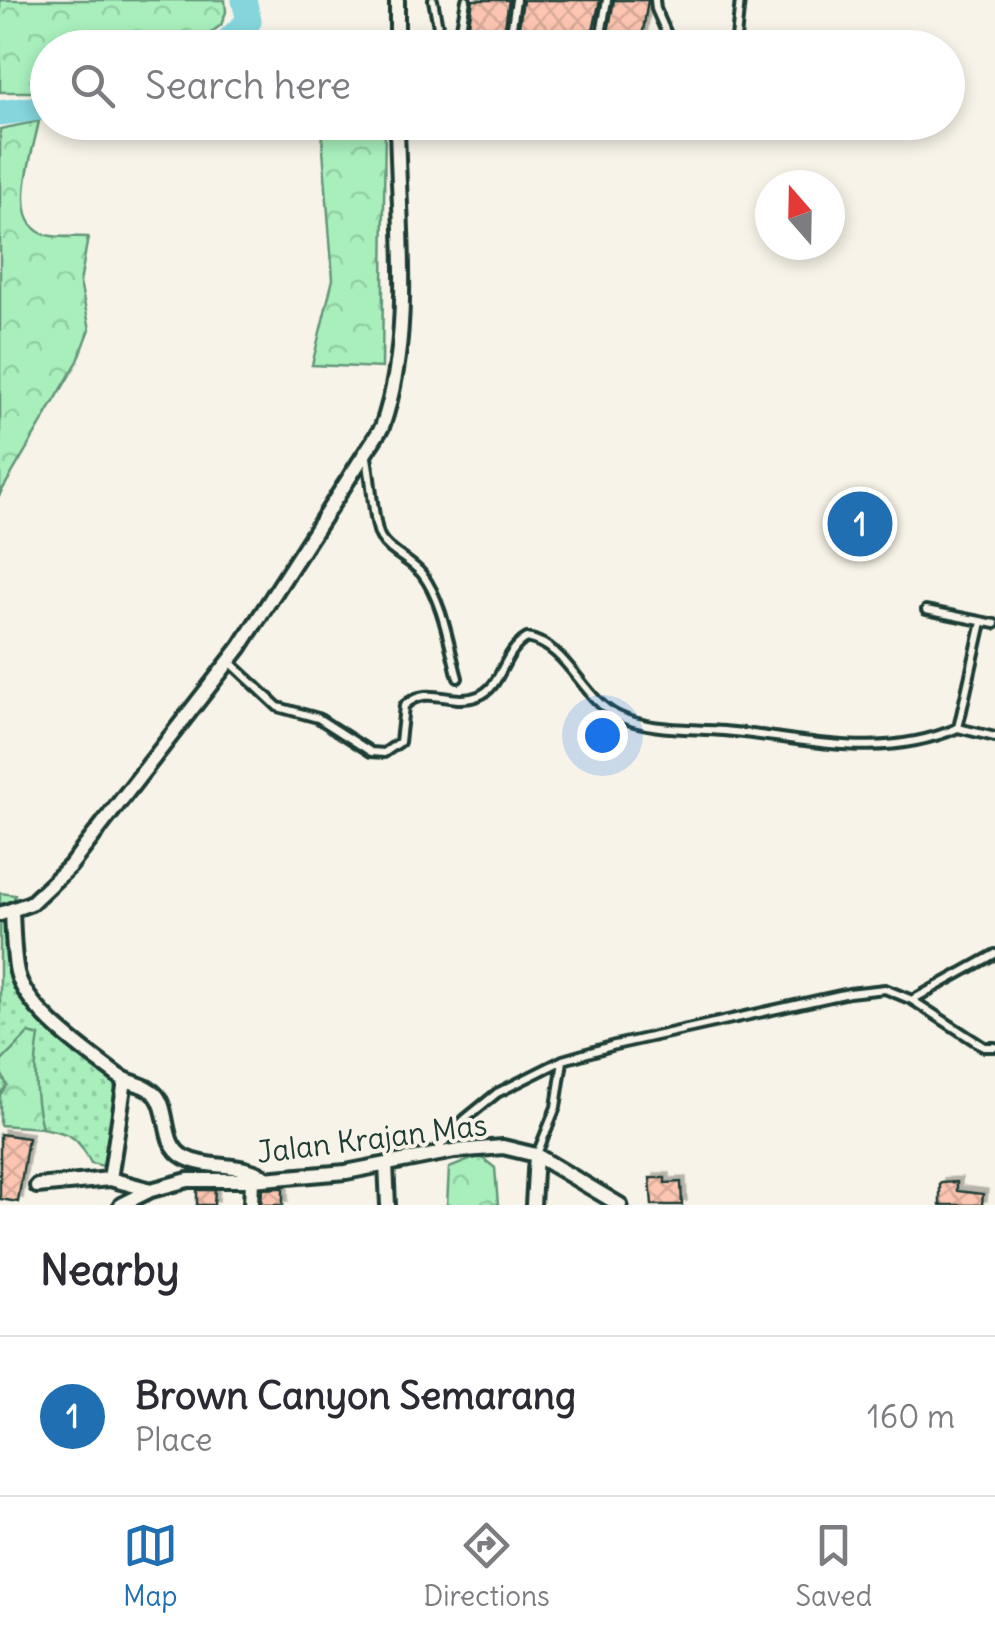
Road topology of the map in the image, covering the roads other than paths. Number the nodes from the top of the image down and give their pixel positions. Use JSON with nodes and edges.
{"nodes":[{"id":1,"x":397,"y":0,"type":"edge"},
{"id":2,"x":433,"y":0,"type":"edge"},
{"id":3,"x":466,"y":0,"type":"edge"},
{"id":4,"x":516,"y":0,"type":"edge"},
{"id":5,"x":607,"y":0,"type":"edge"},
{"id":6,"x":656,"y":0,"type":"edge"},
{"id":7,"x":740,"y":0,"type":"edge"},
{"id":8,"x":461,"y":28,"type":"dead end"},
{"id":9,"x":397,"y":30,"type":"edge"},
{"id":10,"x":439,"y":30,"type":"edge"},
{"id":11,"x":511,"y":30,"type":"edge"},
{"id":12,"x":602,"y":30,"type":"edge"},
{"id":13,"x":667,"y":30,"type":"edge"},
{"id":14,"x":737,"y":30,"type":"edge"},
{"id":15,"x":397,"y":140,"type":"edge"},
{"id":16,"x":366,"y":452,"type":"junction"},
{"id":17,"x":926,"y":610,"type":"dead end"},
{"id":18,"x":982,"y":622,"type":"junction"},
{"id":19,"x":995,"y":624,"type":"edge"},
{"id":20,"x":229,"y":662,"type":"junction"},
{"id":21,"x":458,"y":678,"type":"dead end"},
{"id":22,"x":958,"y":728,"type":"junction"},
{"id":23,"x":995,"y":737,"type":"edge"},
{"id":24,"x":6,"y":913,"type":"edge"},
{"id":25,"x":995,"y":954,"type":"edge"},
{"id":26,"x":912,"y":1000,"type":"junction"},
{"id":27,"x":995,"y":1047,"type":"edge"},
{"id":28,"x":564,"y":1060,"type":"junction"},
{"id":29,"x":125,"y":1080,"type":"junction"},
{"id":30,"x":430,"y":1156,"type":"junction"},
{"id":31,"x":536,"y":1156,"type":"junction"},
{"id":32,"x":386,"y":1164,"type":"junction"},
{"id":33,"x":268,"y":1178,"type":"junction"},
{"id":34,"x":110,"y":1180,"type":"junction"},
{"id":35,"x":252,"y":1180,"type":"junction"},
{"id":36,"x":37,"y":1186,"type":"dead end"},
{"id":37,"x":596,"y":1189,"type":"junction"},
{"id":38,"x":151,"y":1190,"type":"junction"},
{"id":39,"x":121,"y":1205,"type":"edge"},
{"id":40,"x":251,"y":1205,"type":"edge"},
{"id":41,"x":388,"y":1205,"type":"edge"},
{"id":42,"x":533,"y":1205,"type":"edge"},
{"id":43,"x":598,"y":1205,"type":"edge"},
{"id":44,"x":620,"y":1205,"type":"edge"}],
"edges":[{"from":1,"to":9,"type":"street"},
{"from":2,"to":10,"type":"lane"},
{"from":3,"to":8,"type":"lane"},
{"from":4,"to":11,"type":"lane"},
{"from":5,"to":12,"type":"lane"},
{"from":6,"to":13,"type":"lane"},
{"from":7,"to":14,"type":"lane"},
{"from":15,"to":16,"type":"street"},
{"from":16,"to":20,"type":"street"},
{"from":16,"to":21,"type":"lane"},
{"from":17,"to":18,"type":"lane"},
{"from":18,"to":19,"type":"lane"},
{"from":18,"to":22,"type":"lane"},
{"from":20,"to":22,"type":"lane"},
{"from":20,"to":24,"type":"street"},
{"from":22,"to":23,"type":"lane"},
{"from":24,"to":29,"type":"street"},
{"from":25,"to":26,"type":"lane"},
{"from":26,"to":27,"type":"lane"},
{"from":26,"to":28,"type":"lane"},
{"from":28,"to":30,"type":"lane"},
{"from":28,"to":31,"type":"lane"},
{"from":29,"to":33,"type":"street"},
{"from":29,"to":34,"type":"street"},
{"from":30,"to":31,"type":"street","name":"Jalan Krajan Mas"},
{"from":30,"to":32,"type":"street","name":"Jalan Krajan Mas"},
{"from":31,"to":37,"type":"street","name":"Jalan Krajan Mas"},
{"from":31,"to":42,"type":"street"},
{"from":32,"to":33,"type":"street","name":"Jalan Krajan Mas"},
{"from":32,"to":41,"type":"street"},
{"from":33,"to":35,"type":"street","name":"Jalan Krajan Mas"},
{"from":34,"to":36,"type":"street"},
{"from":34,"to":38,"type":"street"},
{"from":35,"to":38,"type":"street","name":"Jalan Krajan Mas"},
{"from":35,"to":40,"type":"street"},
{"from":37,"to":43,"type":"street"},
{"from":37,"to":44,"type":"street","name":"Jalan Krajan Mas"},
{"from":38,"to":39,"type":"street","name":"Jalan Krajan Mas"}]}
